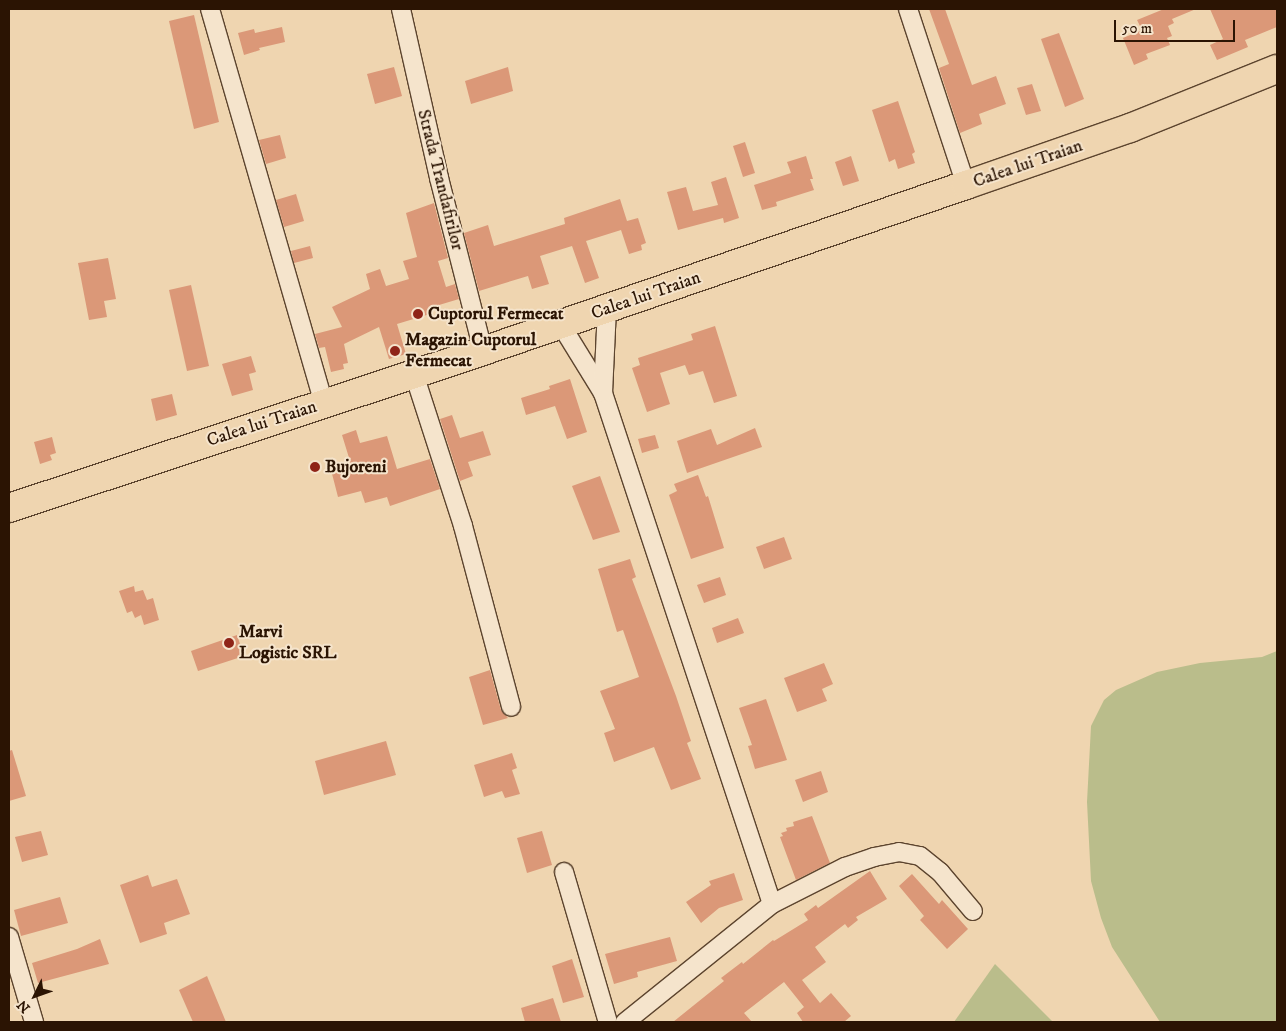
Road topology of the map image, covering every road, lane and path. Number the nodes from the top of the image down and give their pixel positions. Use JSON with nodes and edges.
{"nodes":[{"id":1,"x":210,"y":9,"type":"edge"},
{"id":2,"x":400,"y":9,"type":"edge"},
{"id":3,"x":908,"y":9,"type":"edge"},
{"id":4,"x":1277,"y":69,"type":"edge"},
{"id":5,"x":966,"y":185,"type":"junction"},
{"id":6,"x":607,"y":309,"type":"junction"},
{"id":7,"x":561,"y":325,"type":"junction"},
{"id":8,"x":483,"y":351,"type":"junction"},
{"id":9,"x":414,"y":374,"type":"junction"},
{"id":10,"x":603,"y":393,"type":"junction"},
{"id":11,"x":324,"y":404,"type":"junction"},
{"id":12,"x":9,"y":508,"type":"edge"},
{"id":13,"x":512,"y":707,"type":"dead end"},
{"id":14,"x":564,"y":872,"type":"dead end"},
{"id":15,"x":772,"y":904,"type":"junction"},
{"id":16,"x":973,"y":911,"type":"dead end"},
{"id":17,"x":9,"y":937,"type":"edge"},
{"id":18,"x":34,"y":1022,"type":"edge"},
{"id":19,"x":608,"y":1022,"type":"edge"},
{"id":20,"x":625,"y":1022,"type":"edge"}],
"edges":[{"from":1,"to":11,"type":"street"},
{"from":2,"to":8,"type":"street","name":"Strada Trandafirilor"},
{"from":3,"to":5,"type":"street"},
{"from":4,"to":5,"type":"highway","name":"Calea lui Traian"},
{"from":5,"to":6,"type":"highway","name":"Calea lui Traian"},
{"from":6,"to":7,"type":"highway","name":"Calea lui Traian"},
{"from":6,"to":10,"type":"street"},
{"from":7,"to":8,"type":"highway","name":"Calea lui Traian"},
{"from":7,"to":10,"type":"street"},
{"from":8,"to":9,"type":"highway","name":"Calea lui Traian"},
{"from":9,"to":11,"type":"highway","name":"Calea lui Traian"},
{"from":9,"to":13,"type":"street"},
{"from":10,"to":15,"type":"street"},
{"from":11,"to":12,"type":"highway","name":"Calea lui Traian"},
{"from":14,"to":19,"type":"street"},
{"from":15,"to":16,"type":"street"},
{"from":15,"to":20,"type":"street"},
{"from":17,"to":18,"type":"street"}]}
